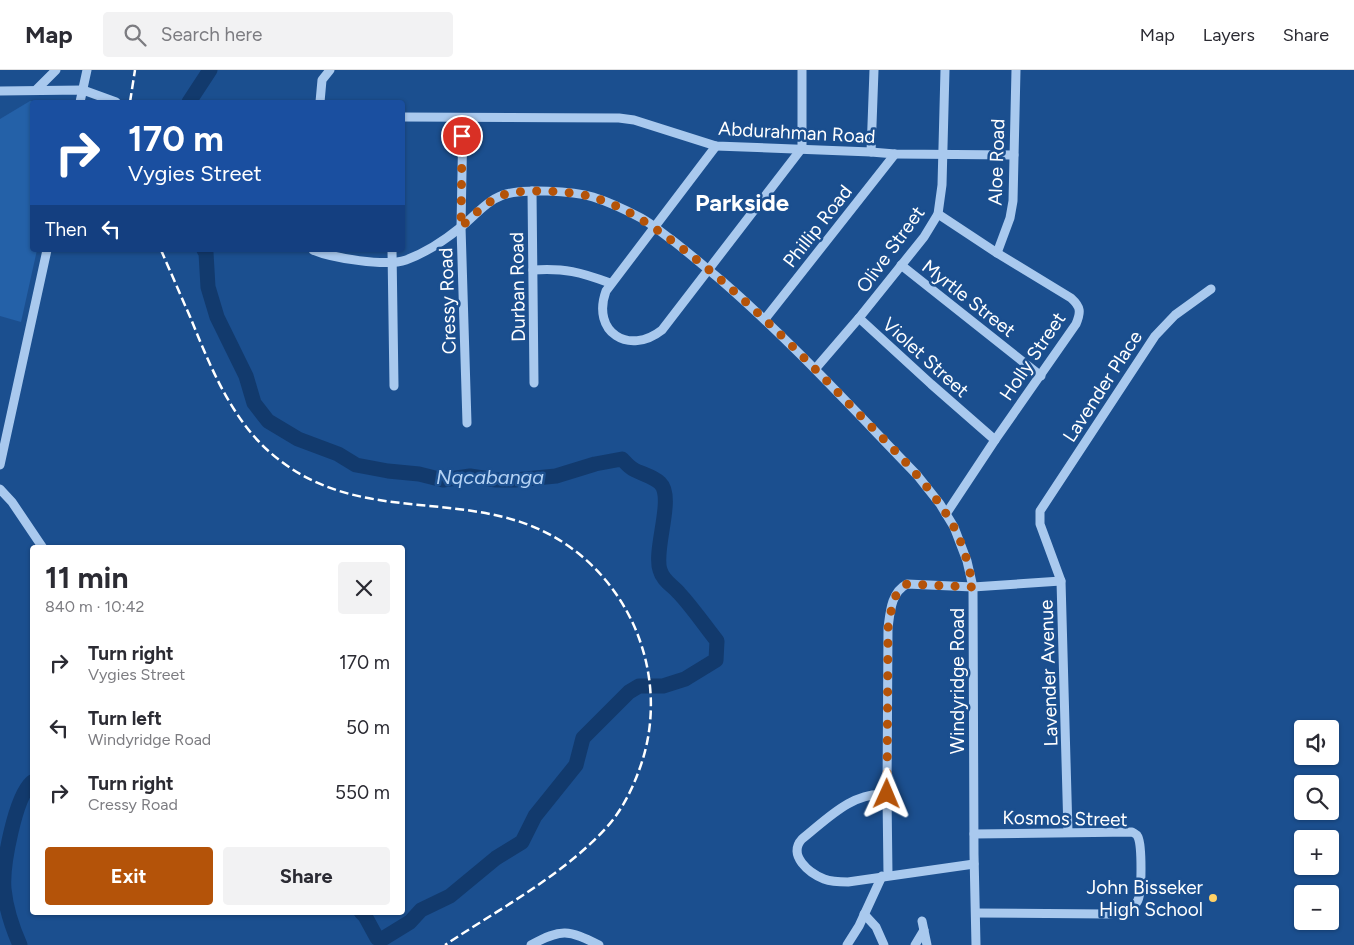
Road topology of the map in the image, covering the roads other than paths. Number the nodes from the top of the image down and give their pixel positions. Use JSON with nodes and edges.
{"nodes":[{"id":1,"x":56,"y":70,"type":"edge"},
{"id":2,"x":87,"y":70,"type":"edge"},
{"id":3,"x":330,"y":70,"type":"edge"},
{"id":4,"x":802,"y":70,"type":"edge"},
{"id":5,"x":874,"y":70,"type":"edge"},
{"id":6,"x":945,"y":70,"type":"edge"},
{"id":7,"x":1016,"y":70,"type":"edge"},
{"id":8,"x":37,"y":89,"type":"junction"},
{"id":9,"x":0,"y":90,"type":"edge"},
{"id":10,"x":83,"y":90,"type":"junction"},
{"id":11,"x":80,"y":100,"type":"edge"},
{"id":12,"x":109,"y":100,"type":"edge"},
{"id":13,"x":320,"y":100,"type":"edge"},
{"id":14,"x":405,"y":117,"type":"edge"},
{"id":15,"x":463,"y":118,"type":"junction"},
{"id":16,"x":716,"y":146,"type":"junction"},
{"id":17,"x":802,"y":148,"type":"junction"},
{"id":18,"x":871,"y":152,"type":"junction"},
{"id":19,"x":895,"y":154,"type":"junction"},
{"id":20,"x":941,"y":154,"type":"junction"},
{"id":21,"x":1014,"y":155,"type":"junction"},
{"id":22,"x":532,"y":192,"type":"junction"},
{"id":23,"x":938,"y":214,"type":"junction"},
{"id":24,"x":654,"y":226,"type":"junction"},
{"id":25,"x":461,"y":227,"type":"junction"},
{"id":26,"x":47,"y":252,"type":"edge"},
{"id":27,"x":322,"y":252,"type":"edge"},
{"id":28,"x":392,"y":252,"type":"edge"},
{"id":29,"x":997,"y":253,"type":"junction"},
{"id":30,"x":392,"y":263,"type":"junction"},
{"id":31,"x":901,"y":265,"type":"junction"},
{"id":32,"x":533,"y":270,"type":"junction"},
{"id":33,"x":710,"y":270,"type":"junction"},
{"id":34,"x":610,"y":284,"type":"junction"},
{"id":35,"x":1211,"y":289,"type":"dead end"},
{"id":36,"x":859,"y":318,"type":"junction"},
{"id":37,"x":765,"y":319,"type":"junction"},
{"id":38,"x":816,"y":368,"type":"junction"},
{"id":39,"x":1041,"y":376,"type":"junction"},
{"id":40,"x":534,"y":383,"type":"dead end"},
{"id":41,"x":394,"y":386,"type":"dead end"},
{"id":42,"x":467,"y":424,"type":"dead end"},
{"id":43,"x":995,"y":440,"type":"junction"},
{"id":44,"x":0,"y":465,"type":"edge"},
{"id":45,"x":0,"y":489,"type":"edge"},
{"id":46,"x":946,"y":514,"type":"junction"},
{"id":47,"x":1039,"y":517,"type":"joint"},
{"id":48,"x":41,"y":545,"type":"edge"},
{"id":49,"x":1061,"y":581,"type":"junction"},
{"id":50,"x":973,"y":587,"type":"junction"},
{"id":51,"x":887,"y":794,"type":"junction"},
{"id":52,"x":1068,"y":832,"type":"junction"},
{"id":53,"x":974,"y":834,"type":"junction"},
{"id":54,"x":974,"y":864,"type":"junction"},
{"id":55,"x":885,"y":876,"type":"junction"},
{"id":56,"x":864,"y":914,"type":"junction"},
{"id":57,"x":976,"y":914,"type":"junction"},
{"id":58,"x":531,"y":945,"type":"edge"},
{"id":59,"x":599,"y":945,"type":"edge"},
{"id":60,"x":847,"y":945,"type":"edge"},
{"id":61,"x":884,"y":945,"type":"edge"},
{"id":62,"x":915,"y":945,"type":"edge"},
{"id":63,"x":927,"y":945,"type":"edge"},
{"id":64,"x":976,"y":945,"type":"edge"}],
"edges":[{"from":1,"to":8,"type":"street"},
{"from":2,"to":10,"type":"street"},
{"from":3,"to":13,"type":"street"},
{"from":4,"to":17,"type":"street"},
{"from":5,"to":18,"type":"street"},
{"from":6,"to":20,"type":"street","name":"Olive Street"},
{"from":7,"to":21,"type":"street","name":"Aloe Road"},
{"from":8,"to":9,"type":"street"},
{"from":8,"to":10,"type":"street"},
{"from":10,"to":11,"type":"street"},
{"from":10,"to":12,"type":"street"},
{"from":14,"to":15,"type":"street","name":"Abdurahman Road"},
{"from":15,"to":16,"type":"street","name":"Abdurahman Road"},
{"from":15,"to":25,"type":"street","name":"Cressy Road"},
{"from":16,"to":17,"type":"street","name":"Abdurahman Road"},
{"from":16,"to":24,"type":"street"},
{"from":17,"to":18,"type":"street","name":"Abdurahman Road"},
{"from":17,"to":33,"type":"street"},
{"from":18,"to":19,"type":"street","name":"Abdurahman Road"},
{"from":19,"to":20,"type":"street","name":"Abdurahman Road"},
{"from":19,"to":37,"type":"street","name":"Phillip Road"},
{"from":20,"to":21,"type":"street","name":"Abdurahman Road"},
{"from":20,"to":23,"type":"street","name":"Olive Street"},
{"from":21,"to":29,"type":"street","name":"Aloe Road"},
{"from":22,"to":24,"type":"street","name":"Windyridge Road"},
{"from":22,"to":25,"type":"street","name":"Windyridge Road"},
{"from":22,"to":32,"type":"street","name":"Durban Road"},
{"from":23,"to":29,"type":"street","name":"Holly Street"},
{"from":23,"to":31,"type":"street","name":"Olive Street"},
{"from":24,"to":33,"type":"street","name":"Windyridge Road"},
{"from":24,"to":34,"type":"street"},
{"from":25,"to":30,"type":"street","name":"Windyridge Road"},
{"from":25,"to":42,"type":"street","name":"Cressy Road"},
{"from":26,"to":44,"type":"street"},
{"from":27,"to":30,"type":"street","name":"Windyridge Road"},
{"from":28,"to":30,"type":"street"},
{"from":29,"to":39,"type":"street","name":"Holly Street"},
{"from":30,"to":41,"type":"street"},
{"from":31,"to":36,"type":"street","name":"Olive Street"},
{"from":31,"to":39,"type":"street","name":"Myrtle Street"},
{"from":32,"to":34,"type":"street"},
{"from":32,"to":40,"type":"street","name":"Durban Road"},
{"from":33,"to":34,"type":"street"},
{"from":33,"to":37,"type":"street","name":"Windyridge Road"},
{"from":35,"to":47,"type":"street","name":"Lavender Place"},
{"from":36,"to":38,"type":"street","name":"Olive Street"},
{"from":36,"to":43,"type":"street","name":"Violet Street"},
{"from":37,"to":38,"type":"street","name":"Windyridge Road"},
{"from":38,"to":46,"type":"street","name":"Windyridge Road"},
{"from":39,"to":43,"type":"street","name":"Holly Street"},
{"from":43,"to":46,"type":"street","name":"Holly Street"},
{"from":45,"to":48,"type":"street"},
{"from":46,"to":50,"type":"street","name":"Windyridge Road"},
{"from":47,"to":49,"type":"street","name":"Lavender Avenue"},
{"from":49,"to":50,"type":"street"},
{"from":49,"to":52,"type":"street","name":"Lavender Avenue"},
{"from":50,"to":51,"type":"street"},
{"from":50,"to":53,"type":"street","name":"Windyridge Road"},
{"from":51,"to":55,"type":"street"},
{"from":51,"to":55,"type":"street"},
{"from":52,"to":53,"type":"street","name":"Kosmos Street"},
{"from":52,"to":57,"type":"street","name":"Kosmos Street"},
{"from":53,"to":54,"type":"street","name":"Windyridge Road"},
{"from":54,"to":55,"type":"street"},
{"from":54,"to":57,"type":"street","name":"Windyridge Road"},
{"from":55,"to":56,"type":"street"},
{"from":56,"to":60,"type":"street"},
{"from":56,"to":61,"type":"street"},
{"from":57,"to":64,"type":"street","name":"Windyridge Road"},
{"from":58,"to":59,"type":"street"},
{"from":62,"to":63,"type":"street"}]}
